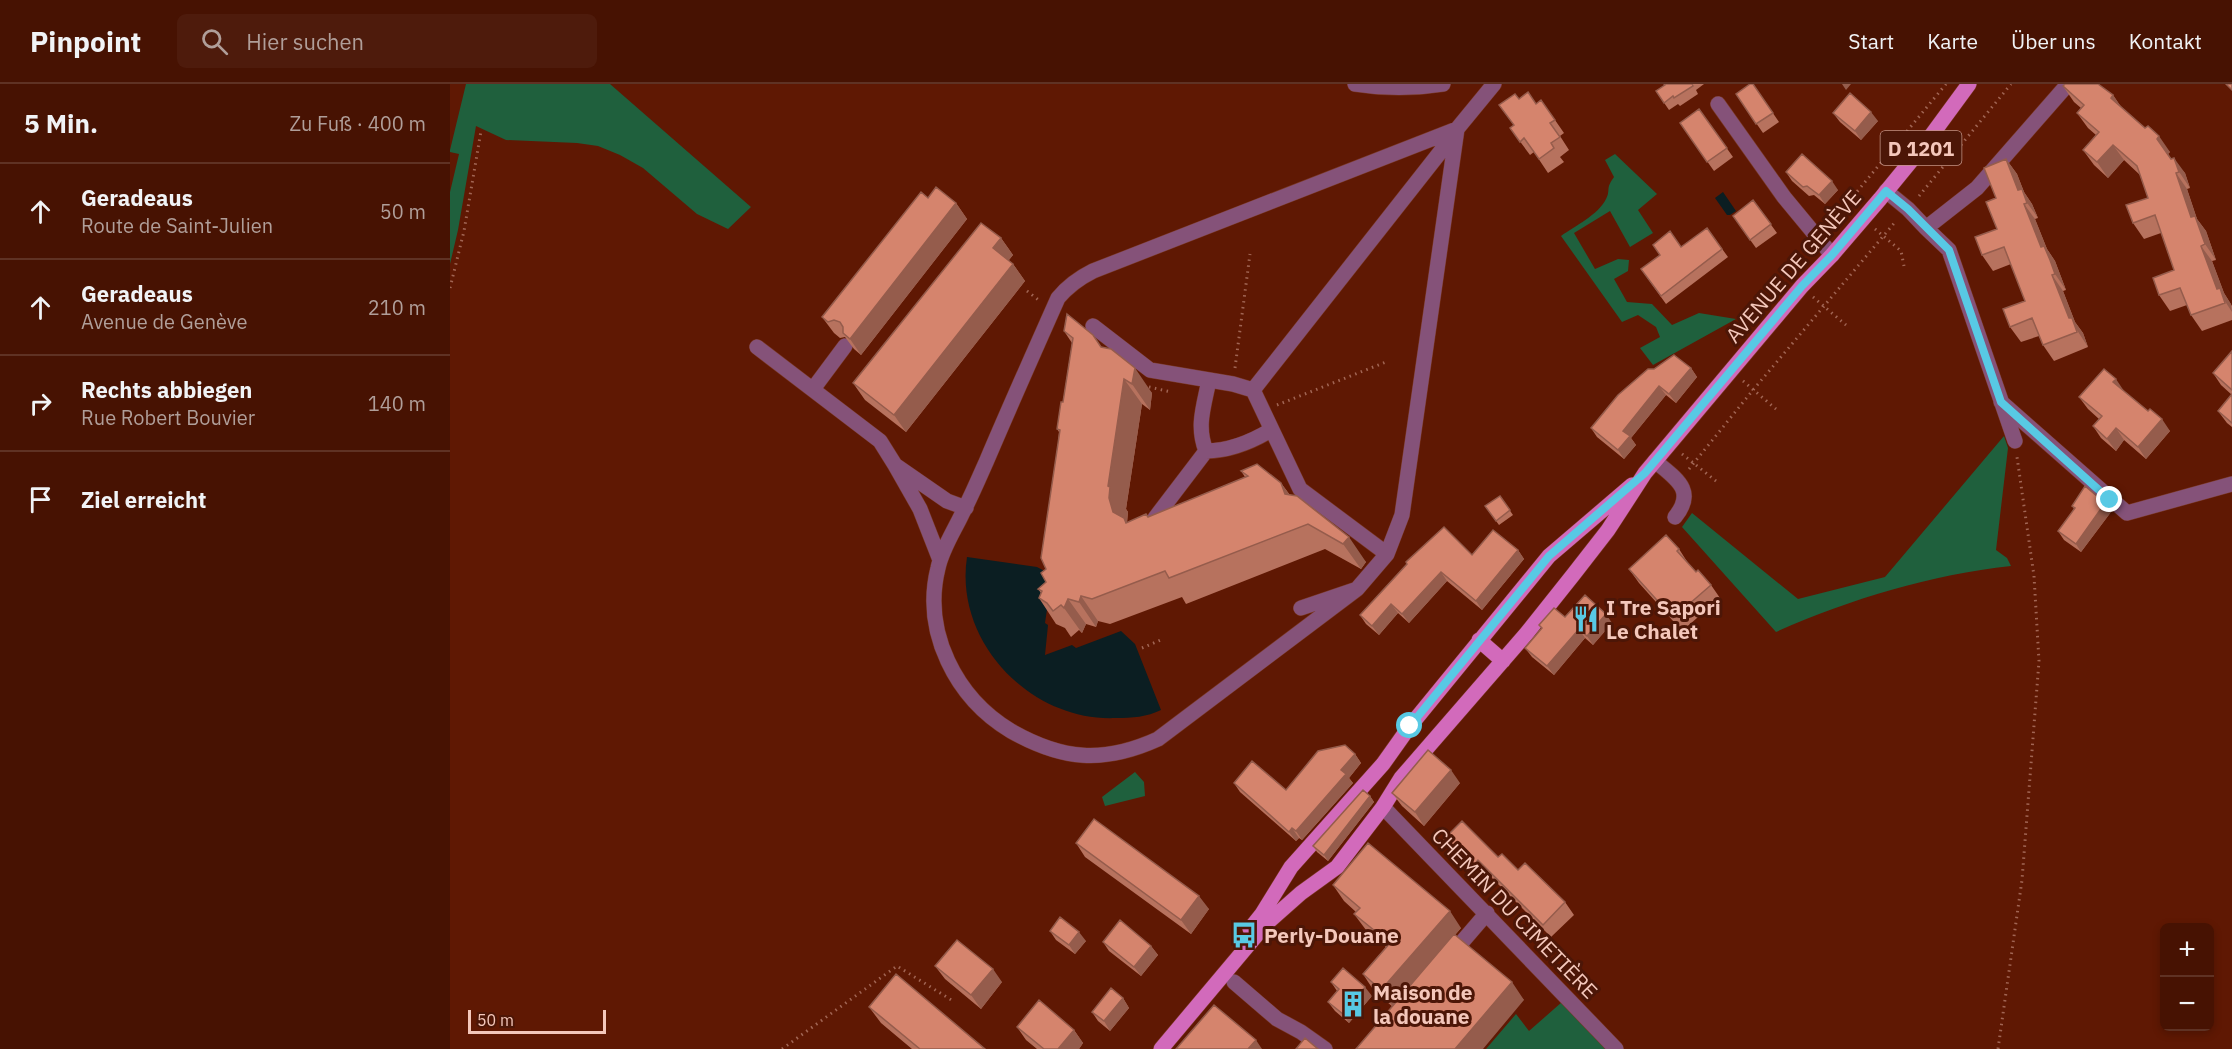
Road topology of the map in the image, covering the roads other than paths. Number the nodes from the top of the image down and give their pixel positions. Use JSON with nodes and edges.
{"nodes":[{"id":1,"x":1355,"y":84,"type":"edge"},
{"id":2,"x":1443,"y":84,"type":"edge"},
{"id":3,"x":1494,"y":84,"type":"edge"},
{"id":4,"x":1969,"y":84,"type":"edge"},
{"id":5,"x":2068,"y":84,"type":"edge"},
{"id":6,"x":1718,"y":104,"type":"dead end"},
{"id":7,"x":1457,"y":129,"type":"junction"},
{"id":8,"x":1886,"y":191,"type":"junction"},
{"id":9,"x":1926,"y":228,"type":"junction"},
{"id":10,"x":1832,"y":255,"type":"junction"},
{"id":11,"x":1094,"y":326,"type":"dead end"},
{"id":12,"x":845,"y":346,"type":"edge"},
{"id":13,"x":757,"y":347,"type":"dead end"},
{"id":14,"x":1209,"y":380,"type":"junction"},
{"id":15,"x":813,"y":389,"type":"junction"},
{"id":16,"x":1253,"y":390,"type":"junction"},
{"id":17,"x":2001,"y":402,"type":"junction"},
{"id":18,"x":1271,"y":430,"type":"junction"},
{"id":19,"x":2015,"y":441,"type":"road end"},
{"id":20,"x":1206,"y":452,"type":"junction"},
{"id":21,"x":895,"y":465,"type":"junction"},
{"id":22,"x":1650,"y":467,"type":"junction"},
{"id":23,"x":2232,"y":484,"type":"edge"},
{"id":24,"x":966,"y":508,"type":"junction"},
{"id":25,"x":1675,"y":517,"type":"dead end"},
{"id":26,"x":1155,"y":518,"type":"edge"},
{"id":27,"x":1576,"y":533,"type":"junction"},
{"id":28,"x":1593,"y":550,"type":"junction"},
{"id":29,"x":1387,"y":554,"type":"junction"},
{"id":30,"x":940,"y":560,"type":"junction"},
{"id":31,"x":1357,"y":589,"type":"junction"},
{"id":32,"x":1301,"y":608,"type":"dead end"},
{"id":33,"x":1479,"y":640,"type":"junction"},
{"id":34,"x":1503,"y":661,"type":"junction"},
{"id":35,"x":1383,"y":764,"type":"junction"},
{"id":36,"x":1401,"y":778,"type":"junction"},
{"id":37,"x":1383,"y":807,"type":"junction"},
{"id":38,"x":1487,"y":913,"type":"junction"},
{"id":39,"x":1440,"y":968,"type":"edge"},
{"id":40,"x":1234,"y":982,"type":"dead end"},
{"id":41,"x":1151,"y":1049,"type":"edge"},
{"id":42,"x":1161,"y":1049,"type":"edge"},
{"id":43,"x":1325,"y":1049,"type":"edge"},
{"id":44,"x":1616,"y":1049,"type":"edge"}],
"edges":[{"from":1,"to":2,"type":"street"},
{"from":3,"to":7,"type":"street"},
{"from":4,"to":8,"type":"main road","name":"AVENUE DE GENÈVE","number":"D 1201"},
{"from":5,"to":9,"type":"street"},
{"from":6,"to":10,"type":"street"},
{"from":7,"to":16,"type":"street"},
{"from":7,"to":24,"type":"street"},
{"from":7,"to":29,"type":"street"},
{"from":8,"to":9,"type":"street"},
{"from":8,"to":10,"type":"main road","name":"AVENUE DE GENÈVE","number":"D 1201"},
{"from":9,"to":17,"type":"street"},
{"from":10,"to":22,"type":"main road","name":"AVENUE DE GENÈVE","number":"D 1201"},
{"from":11,"to":14,"type":"street"},
{"from":12,"to":15,"type":"street"},
{"from":13,"to":15,"type":"street"},
{"from":14,"to":16,"type":"street"},
{"from":14,"to":20,"type":"street"},
{"from":15,"to":21,"type":"street"},
{"from":16,"to":18,"type":"street"},
{"from":17,"to":19,"type":"street"},
{"from":17,"to":23,"type":"street"},
{"from":18,"to":20,"type":"street"},
{"from":18,"to":29,"type":"street"},
{"from":20,"to":26,"type":"street"},
{"from":21,"to":24,"type":"street"},
{"from":21,"to":30,"type":"street"},
{"from":22,"to":25,"type":"street"},
{"from":22,"to":27,"type":"main road","name":"AVENUE DE GENÈVE","number":"D 1201"},
{"from":22,"to":28,"type":"main road","name":"AVENUE DE GENÈVE","number":"D 1201"},
{"from":24,"to":30,"type":"street"},
{"from":27,"to":28,"type":"main road"},
{"from":27,"to":33,"type":"main road","name":"AVENUE DE GENÈVE","number":"D 1201"},
{"from":28,"to":34,"type":"main road","name":"AVENUE DE GENÈVE","number":"D 1201"},
{"from":29,"to":31,"type":"street"},
{"from":30,"to":31,"type":"street"},
{"from":31,"to":32,"type":"street"},
{"from":33,"to":34,"type":"main road"},
{"from":33,"to":35,"type":"main road","number":"D 1201"},
{"from":34,"to":36,"type":"main road","number":"D 1201"},
{"from":35,"to":36,"type":"main road"},
{"from":35,"to":41,"type":"main road"},
{"from":36,"to":37,"type":"main road"},
{"from":37,"to":38,"type":"street","name":"CHEMIN DU CIMETIÈRE"},
{"from":37,"to":42,"type":"main road"},
{"from":38,"to":39,"type":"street"},
{"from":38,"to":44,"type":"street","name":"CHEMIN DU CIMETIÈRE"},
{"from":40,"to":43,"type":"street"}]}
